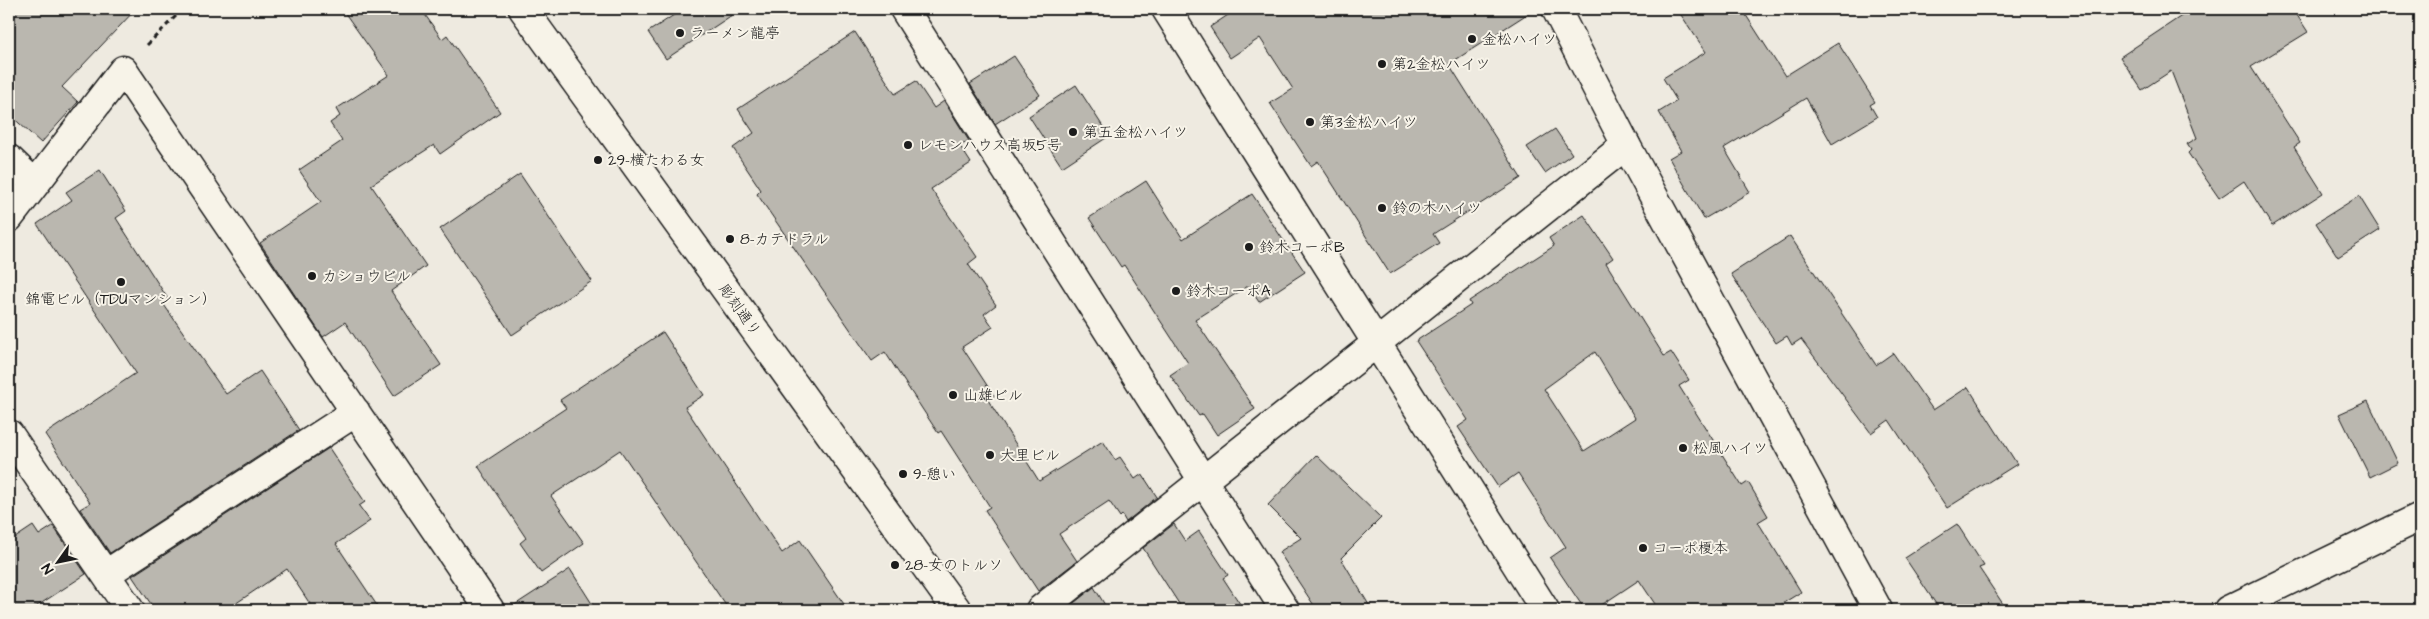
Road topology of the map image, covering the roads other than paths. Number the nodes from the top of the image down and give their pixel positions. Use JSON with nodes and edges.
{"nodes":[{"id":1,"x":523,"y":9,"type":"edge"},
{"id":2,"x":904,"y":9,"type":"edge"},
{"id":3,"x":1166,"y":9,"type":"edge"},
{"id":4,"x":1556,"y":9,"type":"edge"},
{"id":5,"x":1626,"y":145,"type":"junction"},
{"id":6,"x":9,"y":159,"type":"edge"},
{"id":7,"x":35,"y":184,"type":"junction"},
{"id":8,"x":9,"y":218,"type":"edge"},
{"id":9,"x":1377,"y":344,"type":"junction"},
{"id":10,"x":356,"y":412,"type":"junction"},
{"id":11,"x":9,"y":434,"type":"edge"},
{"id":12,"x":1204,"y":482,"type":"junction"},
{"id":13,"x":2420,"y":517,"type":"edge"},
{"id":14,"x":106,"y":574,"type":"junction"},
{"id":15,"x":130,"y":610,"type":"edge"},
{"id":16,"x":490,"y":610,"type":"edge"},
{"id":17,"x":957,"y":610,"type":"edge"},
{"id":18,"x":1040,"y":610,"type":"edge"},
{"id":19,"x":1285,"y":610,"type":"edge"},
{"id":20,"x":1545,"y":610,"type":"edge"},
{"id":21,"x":1878,"y":610,"type":"edge"},
{"id":22,"x":2228,"y":610,"type":"edge"}],
"edges":[{"from":1,"to":17,"type":"street","name":"彫刻通り"},
{"from":2,"to":12,"type":"street"},
{"from":3,"to":9,"type":"street"},
{"from":4,"to":5,"type":"street"},
{"from":5,"to":9,"type":"street"},
{"from":5,"to":21,"type":"street"},
{"from":6,"to":7,"type":"street"},
{"from":7,"to":8,"type":"street"},
{"from":7,"to":10,"type":"street"},
{"from":9,"to":12,"type":"street"},
{"from":9,"to":20,"type":"street"},
{"from":10,"to":14,"type":"street"},
{"from":10,"to":16,"type":"street"},
{"from":11,"to":14,"type":"street"},
{"from":12,"to":18,"type":"street"},
{"from":12,"to":19,"type":"street"},
{"from":13,"to":22,"type":"street"},
{"from":14,"to":15,"type":"street"}]}
